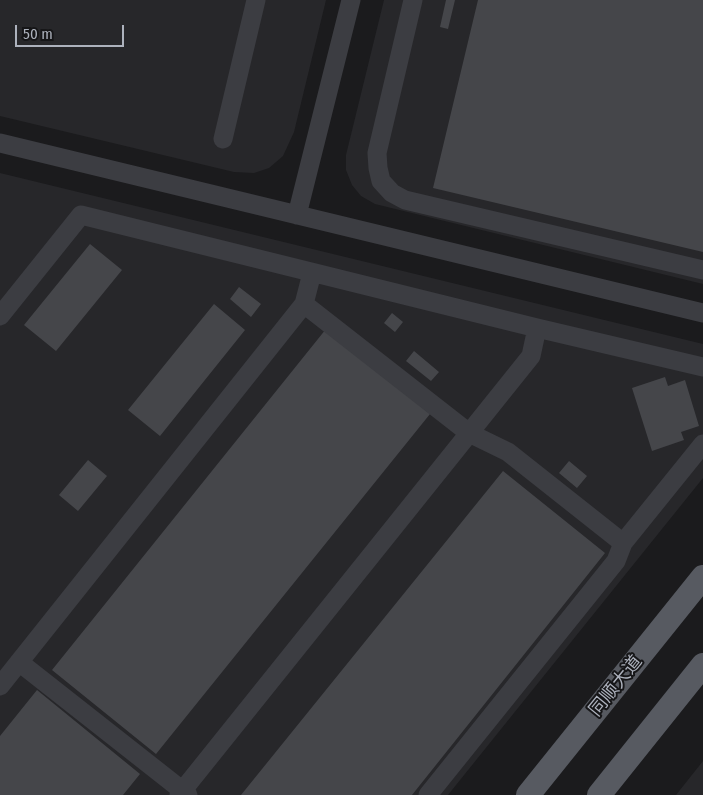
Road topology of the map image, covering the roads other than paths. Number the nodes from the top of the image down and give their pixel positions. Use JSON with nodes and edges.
{"nodes":[{"id":1,"x":256,"y":0,"type":"edge"},
{"id":2,"x":351,"y":0,"type":"edge"},
{"id":3,"x":413,"y":0,"type":"edge"},
{"id":4,"x":223,"y":139,"type":"dead end"},
{"id":5,"x":0,"y":143,"type":"edge"},
{"id":6,"x":298,"y":215,"type":"junction"},
{"id":7,"x":703,"y":270,"type":"edge"},
{"id":8,"x":312,"y":273,"type":"junction"},
{"id":9,"x":304,"y":304,"type":"junction"},
{"id":10,"x":703,"y":312,"type":"edge"},
{"id":11,"x":0,"y":316,"type":"edge"},
{"id":12,"x":537,"y":328,"type":"junction"},
{"id":13,"x":703,"y":367,"type":"edge"},
{"id":14,"x":469,"y":433,"type":"junction"},
{"id":15,"x":703,"y":444,"type":"edge"},
{"id":16,"x":623,"y":543,"type":"junction"},
{"id":17,"x":703,"y":577,"type":"edge"},
{"id":18,"x":19,"y":662,"type":"junction"},
{"id":19,"x":703,"y":665,"type":"edge"},
{"id":20,"x":0,"y":686,"type":"edge"},
{"id":21,"x":183,"y":793,"type":"edge"},
{"id":22,"x":428,"y":795,"type":"edge"},
{"id":23,"x":528,"y":795,"type":"edge"},
{"id":24,"x":599,"y":795,"type":"edge"}],
"edges":[{"from":1,"to":4,"type":"street"},
{"from":2,"to":6,"type":"street"},
{"from":3,"to":7,"type":"street"},
{"from":5,"to":6,"type":"street"},
{"from":6,"to":10,"type":"street"},
{"from":8,"to":9,"type":"street"},
{"from":8,"to":11,"type":"street"},
{"from":8,"to":12,"type":"street"},
{"from":9,"to":14,"type":"street"},
{"from":9,"to":18,"type":"street"},
{"from":12,"to":13,"type":"street"},
{"from":12,"to":14,"type":"street"},
{"from":14,"to":16,"type":"street"},
{"from":14,"to":21,"type":"street"},
{"from":15,"to":16,"type":"street"},
{"from":16,"to":22,"type":"street"},
{"from":17,"to":23,"type":"main road","name":"同顺大道"},
{"from":18,"to":20,"type":"street"},
{"from":18,"to":21,"type":"street"},
{"from":19,"to":24,"type":"main road"}]}
